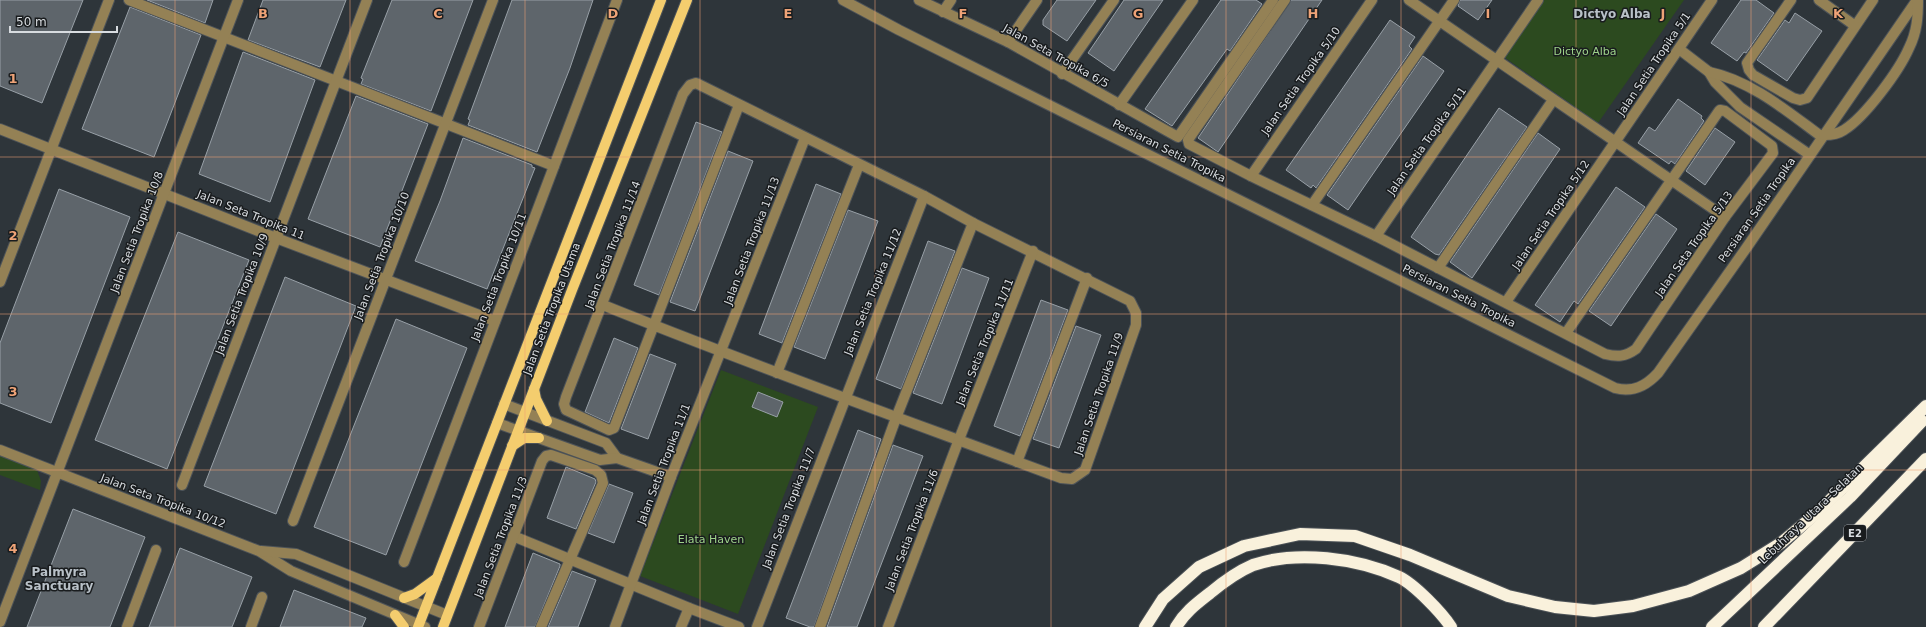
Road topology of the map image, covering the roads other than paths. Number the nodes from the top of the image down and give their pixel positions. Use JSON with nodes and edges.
{"nodes":[{"id":1,"x":108,"y":0,"type":"edge"},
{"id":2,"x":129,"y":0,"type":"edge"},
{"id":3,"x":238,"y":0,"type":"edge"},
{"id":4,"x":367,"y":0,"type":"edge"},
{"id":5,"x":493,"y":0,"type":"edge"},
{"id":6,"x":617,"y":0,"type":"edge"},
{"id":7,"x":661,"y":0,"type":"edge"},
{"id":8,"x":687,"y":0,"type":"edge"},
{"id":9,"x":843,"y":0,"type":"edge"},
{"id":10,"x":919,"y":0,"type":"edge"},
{"id":11,"x":952,"y":0,"type":"edge"},
{"id":12,"x":1037,"y":0,"type":"edge"},
{"id":13,"x":1114,"y":0,"type":"edge"},
{"id":14,"x":1193,"y":0,"type":"edge"},
{"id":15,"x":1273,"y":0,"type":"edge"},
{"id":16,"x":1285,"y":0,"type":"edge"},
{"id":17,"x":1372,"y":0,"type":"edge"},
{"id":18,"x":1409,"y":0,"type":"edge"},
{"id":19,"x":1454,"y":0,"type":"edge"},
{"id":20,"x":1538,"y":0,"type":"edge"},
{"id":21,"x":1712,"y":0,"type":"edge"},
{"id":22,"x":1791,"y":0,"type":"edge"},
{"id":23,"x":1819,"y":0,"type":"edge"},
{"id":24,"x":1873,"y":0,"type":"edge"},
{"id":25,"x":1917,"y":0,"type":"edge"},
{"id":26,"x":943,"y":12,"type":"junction"},
{"id":27,"x":1440,"y":21,"type":"junction"},
{"id":28,"x":1854,"y":25,"type":"junction"},
{"id":29,"x":223,"y":37,"type":"junction"},
{"id":30,"x":1008,"y":42,"type":"junction"},
{"id":31,"x":1679,"y":49,"type":"junction"},
{"id":32,"x":1497,"y":60,"type":"junction"},
{"id":33,"x":1709,"y":72,"type":"junction"},
{"id":34,"x":1062,"y":74,"type":"junction"},
{"id":35,"x":337,"y":80,"type":"junction"},
{"id":36,"x":1553,"y":100,"type":"junction"},
{"id":37,"x":739,"y":105,"type":"junction"},
{"id":38,"x":1119,"y":105,"type":"junction"},
{"id":39,"x":446,"y":122,"type":"junction"},
{"id":40,"x":0,"y":129,"type":"edge"},
{"id":41,"x":1823,"y":136,"type":"junction"},
{"id":42,"x":805,"y":138,"type":"junction"},
{"id":43,"x":1616,"y":142,"type":"junction"},
{"id":44,"x":51,"y":149,"type":"junction"},
{"id":45,"x":1810,"y":155,"type":"junction"},
{"id":46,"x":859,"y":165,"type":"junction"},
{"id":47,"x":554,"y":166,"type":"junction"},
{"id":48,"x":1251,"y":176,"type":"junction"},
{"id":49,"x":1672,"y":179,"type":"junction"},
{"id":50,"x":164,"y":193,"type":"junction"},
{"id":51,"x":924,"y":196,"type":"junction"},
{"id":52,"x":1312,"y":205,"type":"junction"},
{"id":53,"x":1725,"y":217,"type":"junction"},
{"id":54,"x":973,"y":223,"type":"junction"},
{"id":55,"x":1376,"y":236,"type":"junction"},
{"id":56,"x":276,"y":238,"type":"junction"},
{"id":57,"x":1033,"y":252,"type":"junction"},
{"id":58,"x":1438,"y":268,"type":"junction"},
{"id":59,"x":1087,"y":278,"type":"junction"},
{"id":60,"x":386,"y":280,"type":"junction"},
{"id":61,"x":0,"y":282,"type":"edge"},
{"id":62,"x":1506,"y":302,"type":"junction"},
{"id":63,"x":602,"y":306,"type":"junction"},
{"id":64,"x":495,"y":321,"type":"junction"},
{"id":65,"x":653,"y":326,"type":"junction"},
{"id":66,"x":1566,"y":333,"type":"junction"},
{"id":67,"x":721,"y":352,"type":"junction"},
{"id":68,"x":777,"y":373,"type":"junction"},
{"id":69,"x":534,"y":389,"type":"junction"},
{"id":70,"x":844,"y":398,"type":"junction"},
{"id":71,"x":504,"y":404,"type":"junction"},
{"id":72,"x":1926,"y":406,"type":"edge"},
{"id":73,"x":525,"y":412,"type":"junction"},
{"id":74,"x":1926,"y":417,"type":"edge"},
{"id":75,"x":896,"y":418,"type":"junction"},
{"id":76,"x":546,"y":421,"type":"junction"},
{"id":77,"x":497,"y":423,"type":"junction"},
{"id":78,"x":518,"y":430,"type":"junction"},
{"id":79,"x":579,"y":433,"type":"junction"},
{"id":80,"x":539,"y":438,"type":"junction"},
{"id":81,"x":958,"y":442,"type":"junction"},
{"id":82,"x":512,"y":446,"type":"junction"},
{"id":83,"x":0,"y":450,"type":"edge"},
{"id":84,"x":573,"y":450,"type":"junction"},
{"id":85,"x":617,"y":458,"type":"junction"},
{"id":86,"x":1926,"y":459,"type":"edge"},
{"id":87,"x":1017,"y":462,"type":"junction"},
{"id":88,"x":58,"y":473,"type":"junction"},
{"id":89,"x":671,"y":477,"type":"junction"},
{"id":90,"x":182,"y":485,"type":"dead end"},
{"id":91,"x":293,"y":521,"type":"dead end"},
{"id":92,"x":513,"y":536,"type":"junction"},
{"id":93,"x":156,"y":550,"type":"dead end"},
{"id":94,"x":259,"y":551,"type":"junction"},
{"id":95,"x":570,"y":559,"type":"junction"},
{"id":96,"x":404,"y":562,"type":"dead end"},
{"id":97,"x":355,"y":578,"type":"junction"},
{"id":98,"x":437,"y":578,"type":"junction"},
{"id":99,"x":630,"y":584,"type":"junction"},
{"id":100,"x":349,"y":595,"type":"junction"},
{"id":101,"x":262,"y":597,"type":"dead end"},
{"id":102,"x":404,"y":598,"type":"junction"},
{"id":103,"x":426,"y":606,"type":"junction"},
{"id":104,"x":689,"y":608,"type":"junction"},
{"id":105,"x":395,"y":615,"type":"junction"},
{"id":106,"x":447,"y":615,"type":"junction"},
{"id":107,"x":0,"y":622,"type":"edge"},
{"id":108,"x":421,"y":626,"type":"edge"},
{"id":109,"x":127,"y":627,"type":"edge"},
{"id":110,"x":250,"y":627,"type":"edge"},
{"id":111,"x":404,"y":627,"type":"edge"},
{"id":112,"x":443,"y":627,"type":"edge"},
{"id":113,"x":480,"y":627,"type":"edge"},
{"id":114,"x":541,"y":627,"type":"edge"},
{"id":115,"x":615,"y":627,"type":"edge"},
{"id":116,"x":681,"y":627,"type":"edge"},
{"id":117,"x":739,"y":627,"type":"edge"},
{"id":118,"x":757,"y":627,"type":"edge"},
{"id":119,"x":820,"y":627,"type":"edge"},
{"id":120,"x":888,"y":627,"type":"edge"},
{"id":121,"x":1145,"y":627,"type":"edge"},
{"id":122,"x":1176,"y":627,"type":"edge"},
{"id":123,"x":1451,"y":627,"type":"edge"},
{"id":124,"x":1712,"y":627,"type":"edge"},
{"id":125,"x":1764,"y":627,"type":"edge"}],
"edges":[{"from":1,"to":44,"type":"street"},
{"from":2,"to":29,"type":"street"},
{"from":3,"to":29,"type":"street","name":"Jalan Setia Tropika 10/8"},
{"from":4,"to":35,"type":"street","name":"Jalan Setia Tropika 10/9"},
{"from":5,"to":39,"type":"street","name":"Jalan Setia Tropika 10/10"},
{"from":6,"to":47,"type":"street","name":"Jalan Setia Tropika 10/11"},
{"from":7,"to":71,"type":"main road","name":"Jalan Setia Tropika Utama"},
{"from":8,"to":69,"type":"main road","name":"Jalan Setia Tropika Utama"},
{"from":9,"to":45,"type":"street","name":"Persiaran Setia Tropika"},
{"from":10,"to":26,"type":"street","name":"Jalan Seta Tropika 6/5"},
{"from":11,"to":26,"type":"street"},
{"from":12,"to":30,"type":"street"},
{"from":13,"to":34,"type":"street"},
{"from":14,"to":38,"type":"street"},
{"from":15,"to":38,"type":"street","name":"Jalan Seta Tropika 6/5"},
{"from":16,"to":48,"type":"street"},
{"from":17,"to":48,"type":"street","name":"Jalan Setia Tropika 5/10"},
{"from":18,"to":27,"type":"street"},
{"from":19,"to":27,"type":"street"},
{"from":20,"to":32,"type":"street","name":"Jalan Setia Tropika 5/11"},
{"from":21,"to":31,"type":"street","name":"Jalan Setia Tropika 5/1"},
{"from":22,"to":28,"type":"street"},
{"from":23,"to":28,"type":"street"},
{"from":24,"to":28,"type":"street"},
{"from":25,"to":41,"type":"street","name":"Persiaran Setia Tropika"},
{"from":25,"to":41,"type":"street"},
{"from":26,"to":30,"type":"street","name":"Jalan Seta Tropika 6/5"},
{"from":27,"to":32,"type":"street"},
{"from":27,"to":52,"type":"street"},
{"from":29,"to":35,"type":"street"},
{"from":29,"to":50,"type":"street","name":"Jalan Setia Tropika 10/8"},
{"from":30,"to":34,"type":"street","name":"Jalan Seta Tropika 6/5"},
{"from":31,"to":33,"type":"street"},
{"from":31,"to":43,"type":"street","name":"Jalan Setia Tropika 5/1"},
{"from":32,"to":36,"type":"street"},
{"from":32,"to":55,"type":"street","name":"Jalan Setia Tropika 5/11"},
{"from":33,"to":41,"type":"street"},
{"from":33,"to":45,"type":"street"},
{"from":34,"to":38,"type":"street","name":"Jalan Seta Tropika 6/5"},
{"from":35,"to":39,"type":"street"},
{"from":35,"to":56,"type":"street","name":"Jalan Setia Tropika 10/9"},
{"from":36,"to":43,"type":"street"},
{"from":36,"to":58,"type":"street"},
{"from":37,"to":42,"type":"street"},
{"from":37,"to":63,"type":"street","name":"Jalan Setia Tropika 11/14"},
{"from":37,"to":65,"type":"street"},
{"from":39,"to":47,"type":"street"},
{"from":39,"to":60,"type":"street","name":"Jalan Setia Tropika 10/10"},
{"from":40,"to":44,"type":"street","name":"Jalan Seta Tropika 11"},
{"from":41,"to":45,"type":"street","name":"Persiaran Setia Tropika"},
{"from":42,"to":46,"type":"street"},
{"from":42,"to":67,"type":"street","name":"Jalan Setia Tropika 11/13"},
{"from":43,"to":49,"type":"street"},
{"from":43,"to":62,"type":"street","name":"Jalan Setia Tropika 5/12"},
{"from":44,"to":50,"type":"street","name":"Jalan Seta Tropika 11"},
{"from":44,"to":61,"type":"street"},
{"from":46,"to":51,"type":"street"},
{"from":46,"to":68,"type":"street"},
{"from":47,"to":64,"type":"street","name":"Jalan Setia Tropika 10/11"},
{"from":48,"to":52,"type":"street"},
{"from":49,"to":53,"type":"street"},
{"from":49,"to":53,"type":"street","name":"Jalan Seta Tropika 5/13"},
{"from":49,"to":66,"type":"street"},
{"from":50,"to":56,"type":"street","name":"Jalan Seta Tropika 11"},
{"from":50,"to":88,"type":"street","name":"Jalan Setia Tropika 10/8"},
{"from":51,"to":54,"type":"street"},
{"from":51,"to":70,"type":"street","name":"Jalan Setia Tropika 11/12"},
{"from":52,"to":55,"type":"street"},
{"from":53,"to":66,"type":"street","name":"Jalan Seta Tropika 5/13"},
{"from":54,"to":57,"type":"street"},
{"from":54,"to":75,"type":"street"},
{"from":55,"to":58,"type":"street"},
{"from":56,"to":60,"type":"street","name":"Jalan Seta Tropika 11"},
{"from":56,"to":90,"type":"street","name":"Jalan Setia Tropika 10/9"},
{"from":57,"to":59,"type":"street"},
{"from":57,"to":81,"type":"street","name":"Jalan Setia Tropika 11/11"},
{"from":58,"to":62,"type":"street"},
{"from":59,"to":87,"type":"street"},
{"from":59,"to":87,"type":"street","name":"Jalan Setia Tropika 11/9"},
{"from":60,"to":64,"type":"street","name":"Jalan Seta Tropika 11"},
{"from":60,"to":91,"type":"street","name":"Jalan Setia Tropika 10/10"},
{"from":62,"to":66,"type":"street"},
{"from":63,"to":65,"type":"street"},
{"from":63,"to":65,"type":"street","name":"Jalan Setia Tropika 11/14"},
{"from":64,"to":96,"type":"street","name":"Jalan Setia Tropika 10/11"},
{"from":65,"to":67,"type":"street"},
{"from":67,"to":68,"type":"street"},
{"from":67,"to":89,"type":"street","name":"Jalan Setia Tropika 11/1"},
{"from":68,"to":70,"type":"street"},
{"from":69,"to":73,"type":"main road","name":"Jalan Setia Tropika Utama"},
{"from":69,"to":76,"type":"main road"},
{"from":70,"to":75,"type":"street"},
{"from":70,"to":118,"type":"street","name":"Jalan Setia Tropika 11/7"},
{"from":71,"to":73,"type":"street"},
{"from":71,"to":77,"type":"main road","name":"Jalan Setia Tropika Utama"},
{"from":72,"to":121,"type":"highway"},
{"from":73,"to":76,"type":"street"},
{"from":73,"to":78,"type":"main road","name":"Jalan Setia Tropika Utama"},
{"from":74,"to":124,"type":"highway","name":"Lebuhraya Utara–Selatan","number":"E2"},
{"from":75,"to":81,"type":"street"},
{"from":75,"to":119,"type":"street"},
{"from":76,"to":79,"type":"street"},
{"from":77,"to":78,"type":"street"},
{"from":77,"to":98,"type":"main road","name":"Jalan Setia Tropika Utama"},
{"from":78,"to":80,"type":"street"},
{"from":78,"to":82,"type":"main road","name":"Jalan Setia Tropika Utama"},
{"from":79,"to":84,"type":"street"},
{"from":79,"to":85,"type":"street"},
{"from":80,"to":82,"type":"main road"},
{"from":80,"to":84,"type":"street"},
{"from":81,"to":87,"type":"street"},
{"from":81,"to":120,"type":"street","name":"Jalan Setia Tropika 11/6"},
{"from":82,"to":106,"type":"main road","name":"Jalan Setia Tropika Utama"},
{"from":83,"to":88,"type":"street","name":"Jalan Seta Tropika 10/12"},
{"from":84,"to":85,"type":"street"},
{"from":85,"to":89,"type":"street"},
{"from":86,"to":125,"type":"highway","number":"E2"},
{"from":88,"to":94,"type":"street","name":"Jalan Seta Tropika 10/12"},
{"from":88,"to":107,"type":"street","name":"Jalan Setia Tropika 10/8"},
{"from":89,"to":99,"type":"street","name":"Jalan Setia Tropika 11/1"},
{"from":92,"to":95,"type":"street"},
{"from":92,"to":95,"type":"street","name":"Jalan Setia Tropika 11/3"},
{"from":92,"to":113,"type":"street","name":"Jalan Setia Tropika 11/3"},
{"from":93,"to":109,"type":"street"},
{"from":94,"to":97,"type":"street","name":"Jalan Seta Tropika 10/12"},
{"from":94,"to":100,"type":"street","name":"Jalan Seta Tropika 10/12"},
{"from":95,"to":99,"type":"street"},
{"from":95,"to":114,"type":"street"},
{"from":97,"to":100,"type":"street"},
{"from":97,"to":102,"type":"street","name":"Jalan Seta Tropika 10/12"},
{"from":98,"to":102,"type":"main road"},
{"from":98,"to":103,"type":"main road","name":"Jalan Setia Tropika Utama"},
{"from":99,"to":104,"type":"street"},
{"from":99,"to":115,"type":"street","name":"Jalan Setia Tropika 11/1"},
{"from":100,"to":105,"type":"street","name":"Jalan Seta Tropika 10/12"},
{"from":101,"to":110,"type":"street"},
{"from":102,"to":103,"type":"street","name":"Jalan Seta Tropika 10/12"},
{"from":103,"to":106,"type":"street","name":"Jalan Seta Tropika 10/12"},
{"from":103,"to":108,"type":"main road","name":"Jalan Setia Tropika Utama"},
{"from":104,"to":116,"type":"street"},
{"from":104,"to":117,"type":"street"},
{"from":105,"to":108,"type":"street","name":"Jalan Seta Tropika 10/12"},
{"from":105,"to":111,"type":"main road"},
{"from":106,"to":112,"type":"main road","name":"Jalan Setia Tropika Utama"},
{"from":122,"to":123,"type":"highway"}]}
